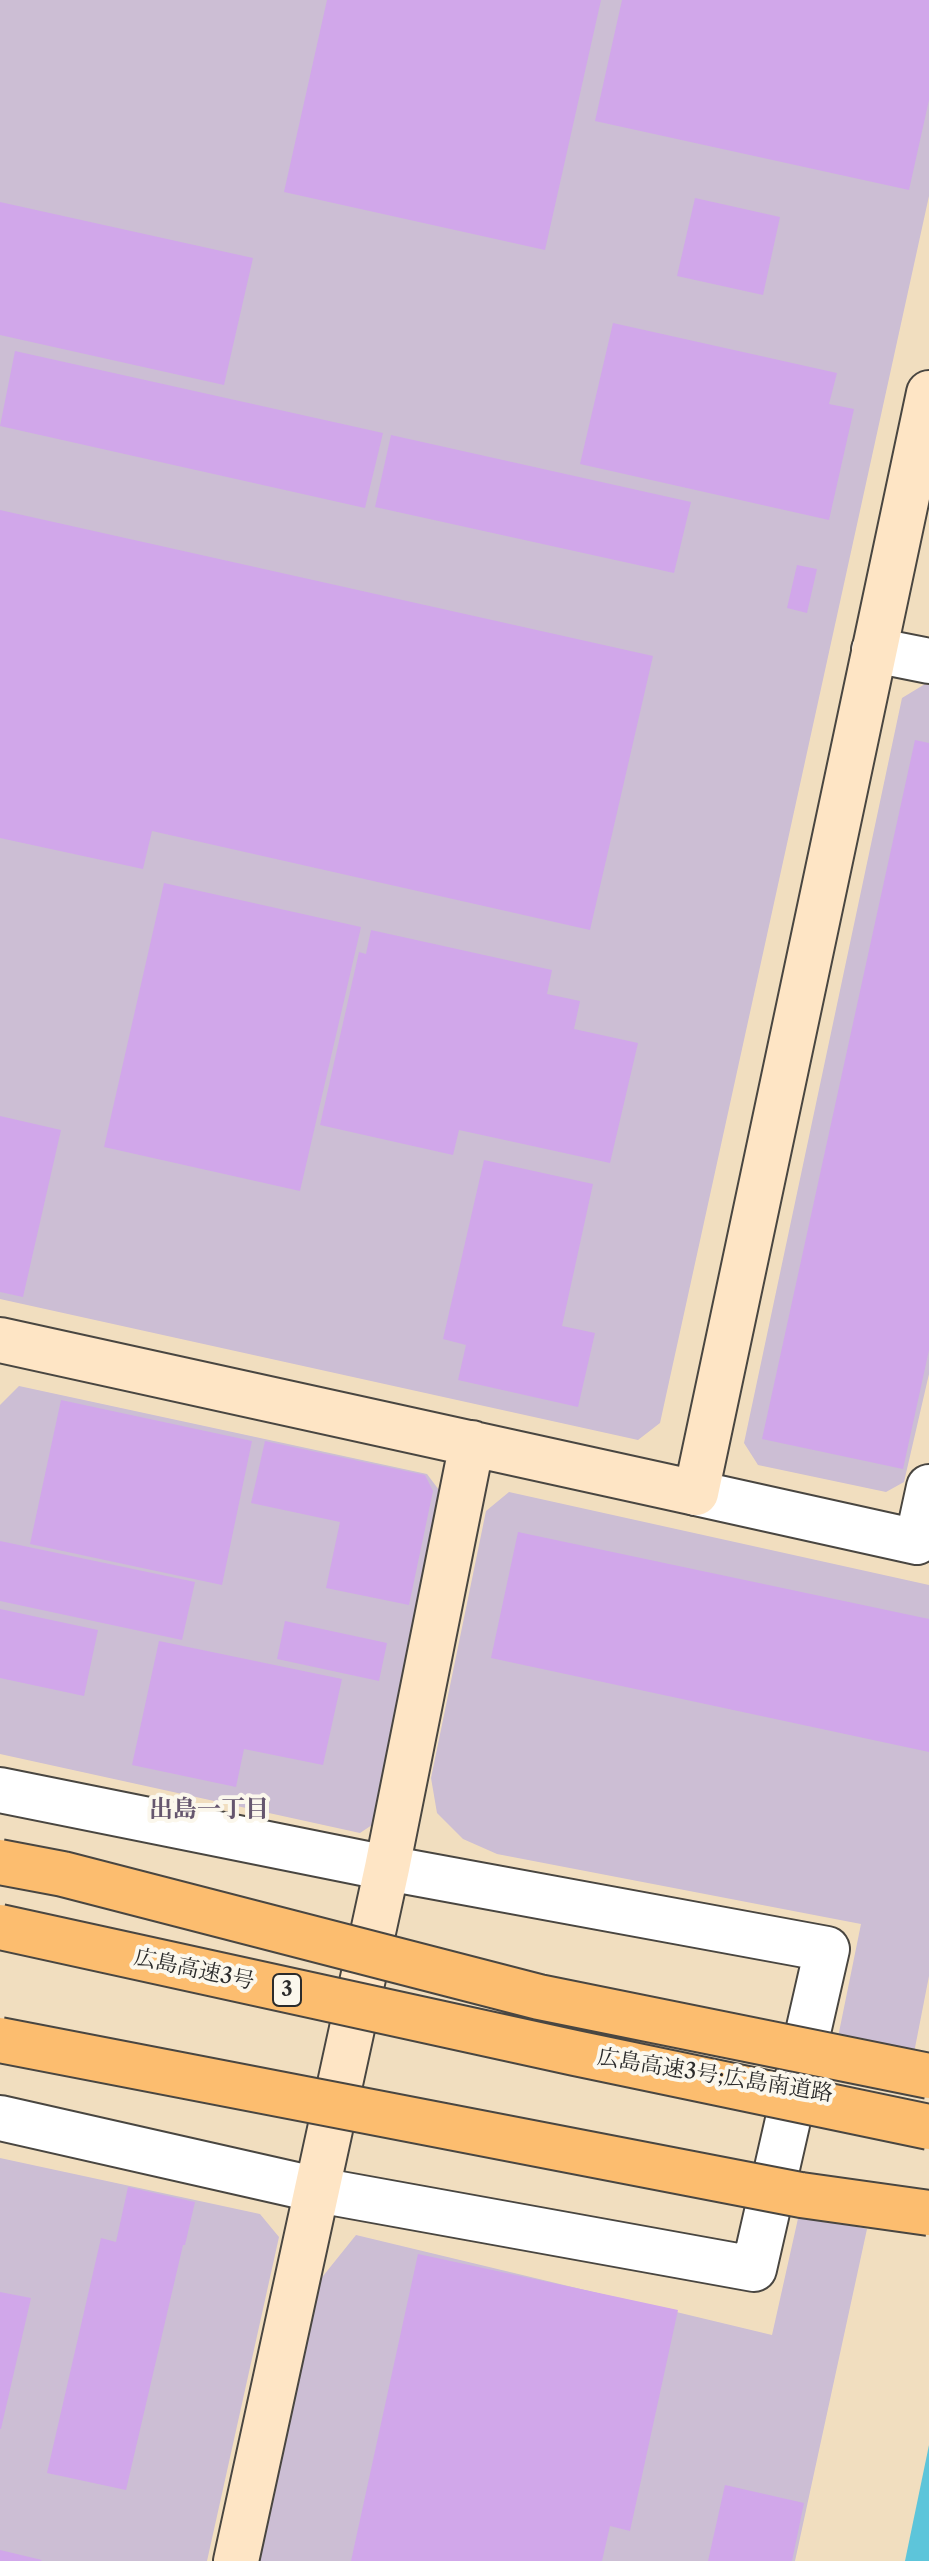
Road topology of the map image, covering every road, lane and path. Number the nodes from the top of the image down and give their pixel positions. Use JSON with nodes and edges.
{"nodes":[{"id":1,"x":929,"y":393,"type":"edge"},
{"id":2,"x":874,"y":650,"type":"junction"},
{"id":3,"x":929,"y":661,"type":"edge"},
{"id":4,"x":0,"y":1340,"type":"edge"},
{"id":5,"x":472,"y":1443,"type":"junction"},
{"id":6,"x":929,"y":1487,"type":"edge"},
{"id":7,"x":696,"y":1493,"type":"junction"},
{"id":8,"x":0,"y":1790,"type":"edge"},
{"id":9,"x":0,"y":1862,"type":"edge"},
{"id":10,"x":387,"y":1868,"type":"junction"},
{"id":11,"x":0,"y":1927,"type":"edge"},
{"id":12,"x":0,"y":2040,"type":"edge"},
{"id":13,"x":575,"y":2053,"type":"junction"},
{"id":14,"x":929,"y":2076,"type":"edge"},
{"id":15,"x":929,"y":2109,"type":"edge"},
{"id":16,"x":0,"y":2118,"type":"edge"},
{"id":17,"x":929,"y":2127,"type":"edge"},
{"id":18,"x":318,"y":2190,"type":"junction"},
{"id":19,"x":929,"y":2213,"type":"edge"},
{"id":20,"x":236,"y":2561,"type":"edge"}],
"edges":[{"from":1,"to":2,"type":"street"},
{"from":2,"to":3,"type":"street"},
{"from":2,"to":7,"type":"street"},
{"from":4,"to":5,"type":"street"},
{"from":5,"to":7,"type":"street"},
{"from":5,"to":10,"type":"street"},
{"from":6,"to":7,"type":"street"},
{"from":8,"to":10,"type":"street"},
{"from":9,"to":14,"type":"highway","bridge":true},
{"from":10,"to":18,"type":"street"},
{"from":10,"to":18,"type":"street"},
{"from":11,"to":13,"type":"highway","name":"広島高速3号","number":"3","bridge":true},
{"from":12,"to":19,"type":"highway","bridge":true},
{"from":13,"to":15,"type":"highway","name":"広島高速3号;広島南道路","number":"3","bridge":true},
{"from":13,"to":17,"type":"highway","name":"広島高速3号;広島南道路","number":"3","bridge":true},
{"from":16,"to":18,"type":"street"},
{"from":18,"to":20,"type":"street"}]}
